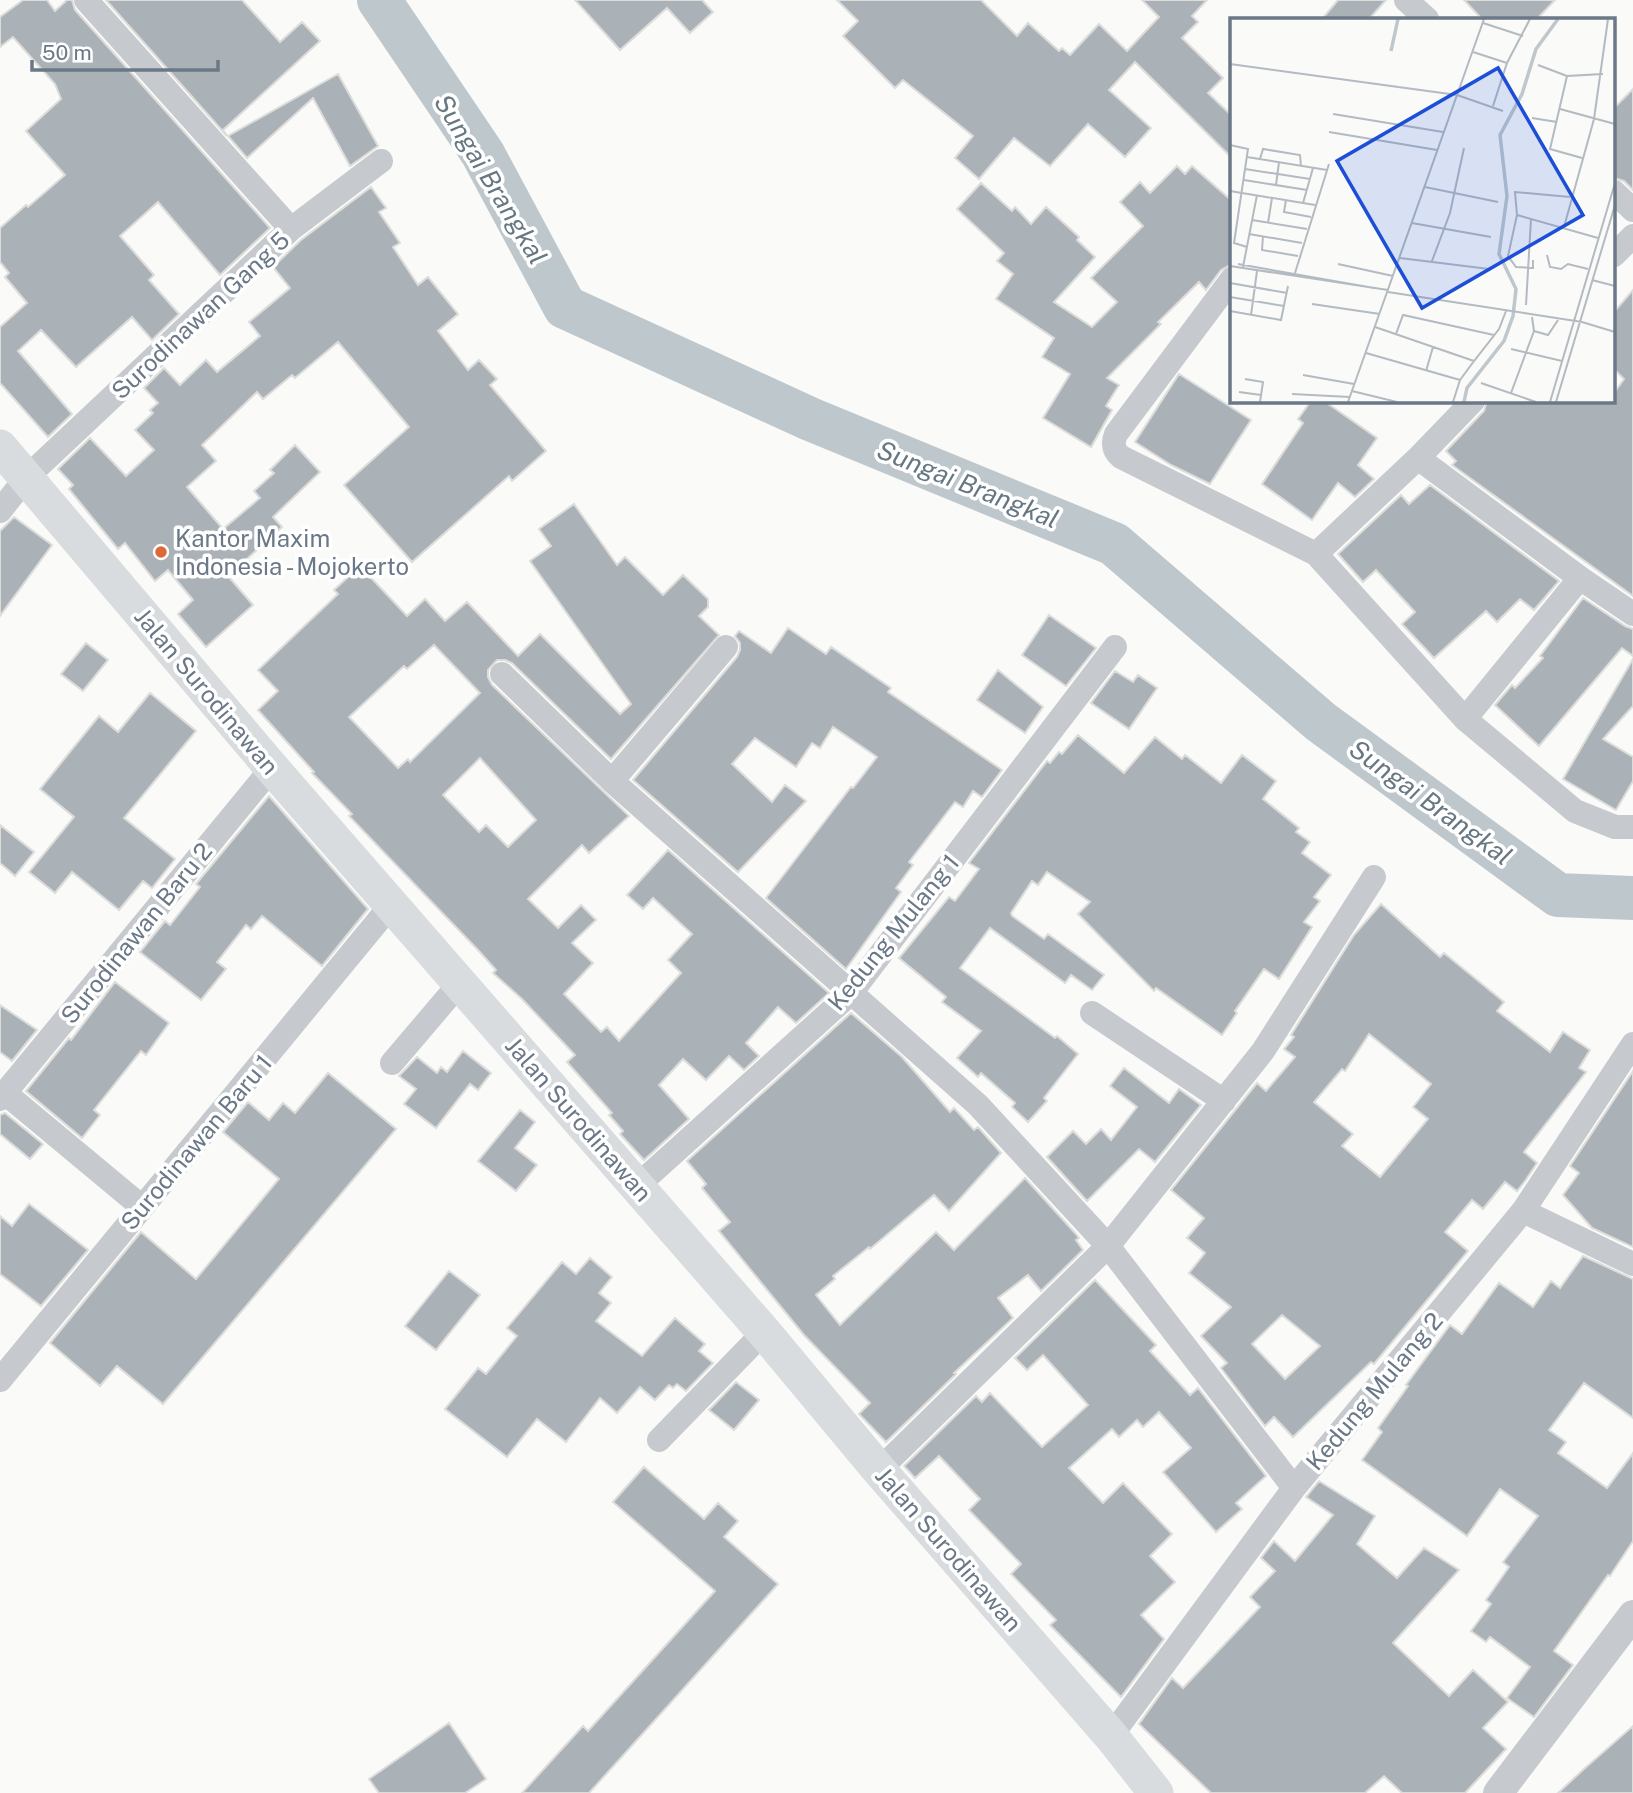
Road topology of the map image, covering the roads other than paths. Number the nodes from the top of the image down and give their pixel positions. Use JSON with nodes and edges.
{"nodes":[{"id":1,"x":86,"y":0,"type":"edge"},
{"id":2,"x":1406,"y":0,"type":"edge"},
{"id":3,"x":1426,"y":18,"type":"edge"},
{"id":4,"x":381,"y":161,"type":"dead end"},
{"id":5,"x":1616,"y":194,"type":"edge"},
{"id":6,"x":1633,"y":210,"type":"edge"},
{"id":7,"x":291,"y":229,"type":"junction"},
{"id":8,"x":1633,"y":236,"type":"edge"},
{"id":9,"x":1616,"y":254,"type":"edge"},
{"id":10,"x":1230,"y":282,"type":"edge"},
{"id":11,"x":1472,"y":402,"type":"edge"},
{"id":12,"x":0,"y":447,"type":"edge"},
{"id":13,"x":1418,"y":457,"type":"junction"},
{"id":14,"x":26,"y":478,"type":"junction"},
{"id":15,"x":0,"y":511,"type":"edge"},
{"id":16,"x":1316,"y":554,"type":"junction"},
{"id":17,"x":1580,"y":578,"type":"junction"},
{"id":18,"x":1633,"y":614,"type":"edge"},
{"id":19,"x":1115,"y":646,"type":"dead end"},
{"id":20,"x":726,"y":647,"type":"dead end"},
{"id":21,"x":502,"y":674,"type":"dead end"},
{"id":22,"x":1465,"y":719,"type":"junction"},
{"id":23,"x":272,"y":768,"type":"junction"},
{"id":24,"x":612,"y":781,"type":"junction"},
{"id":25,"x":1633,"y":827,"type":"edge"},
{"id":26,"x":1374,"y":877,"type":"dead end"},
{"id":27,"x":392,"y":904,"type":"junction"},
{"id":28,"x":460,"y":983,"type":"junction"},
{"id":29,"x":851,"y":993,"type":"junction"},
{"id":30,"x":1092,"y":1013,"type":"dead end"},
{"id":31,"x":1633,"y":1044,"type":"edge"},
{"id":32,"x":392,"y":1063,"type":"dead end"},
{"id":33,"x":2,"y":1096,"type":"edge"},
{"id":34,"x":1224,"y":1101,"type":"junction"},
{"id":35,"x":637,"y":1186,"type":"junction"},
{"id":36,"x":142,"y":1207,"type":"junction"},
{"id":37,"x":1523,"y":1212,"type":"junction"},
{"id":38,"x":1108,"y":1246,"type":"junction"},
{"id":39,"x":1633,"y":1264,"type":"edge"},
{"id":40,"x":764,"y":1332,"type":"junction"},
{"id":41,"x":0,"y":1380,"type":"edge"},
{"id":42,"x":659,"y":1440,"type":"dead end"},
{"id":43,"x":879,"y":1470,"type":"junction"},
{"id":44,"x":1294,"y":1488,"type":"junction"},
{"id":45,"x":1633,"y":1615,"type":"edge"},
{"id":46,"x":1111,"y":1736,"type":"junction"},
{"id":47,"x":1156,"y":1793,"type":"edge"},
{"id":48,"x":1498,"y":1793,"type":"edge"}],
"edges":[{"from":1,"to":7,"type":"street"},
{"from":2,"to":3,"type":"street"},
{"from":4,"to":7,"type":"street","name":"Surodinawan Gang 5"},
{"from":5,"to":6,"type":"street"},
{"from":7,"to":14,"type":"street","name":"Surodinawan Gang 5"},
{"from":8,"to":9,"type":"street"},
{"from":10,"to":16,"type":"street"},
{"from":11,"to":13,"type":"street"},
{"from":12,"to":14,"type":"main road","name":"Jalan Surodinawan"},
{"from":13,"to":16,"type":"street"},
{"from":13,"to":17,"type":"street"},
{"from":14,"to":15,"type":"street","name":"Surodinawan Gang 5"},
{"from":14,"to":23,"type":"main road","name":"Jalan Surodinawan"},
{"from":16,"to":22,"type":"street"},
{"from":17,"to":18,"type":"street"},
{"from":17,"to":22,"type":"street"},
{"from":19,"to":29,"type":"street","name":"Kedung Mulang 1"},
{"from":20,"to":24,"type":"street"},
{"from":21,"to":24,"type":"street"},
{"from":22,"to":25,"type":"street"},
{"from":23,"to":27,"type":"main road","name":"Jalan Surodinawan"},
{"from":23,"to":33,"type":"street","name":"Surodinawan Baru 2"},
{"from":24,"to":29,"type":"street"},
{"from":26,"to":34,"type":"street"},
{"from":27,"to":28,"type":"main road","name":"Jalan Surodinawan"},
{"from":27,"to":36,"type":"street","name":"Surodinawan Baru 1"},
{"from":28,"to":32,"type":"street"},
{"from":28,"to":35,"type":"main road","name":"Jalan Surodinawan"},
{"from":29,"to":35,"type":"street","name":"Kedung Mulang 1"},
{"from":29,"to":38,"type":"street"},
{"from":30,"to":34,"type":"street"},
{"from":31,"to":37,"type":"street","name":"Kedung Mulang 2"},
{"from":33,"to":36,"type":"street"},
{"from":34,"to":38,"type":"street"},
{"from":35,"to":40,"type":"main road","name":"Jalan Surodinawan"},
{"from":36,"to":41,"type":"street","name":"Surodinawan Baru 1"},
{"from":37,"to":39,"type":"street"},
{"from":37,"to":44,"type":"street","name":"Kedung Mulang 2"},
{"from":38,"to":43,"type":"street"},
{"from":38,"to":44,"type":"street"},
{"from":40,"to":42,"type":"street"},
{"from":40,"to":43,"type":"main road","name":"Jalan Surodinawan"},
{"from":43,"to":46,"type":"main road","name":"Jalan Surodinawan"},
{"from":44,"to":46,"type":"street","name":"Kedung Mulang 2"},
{"from":45,"to":48,"type":"street"},
{"from":46,"to":47,"type":"main road","name":"Jalan Surodinawan"}]}
